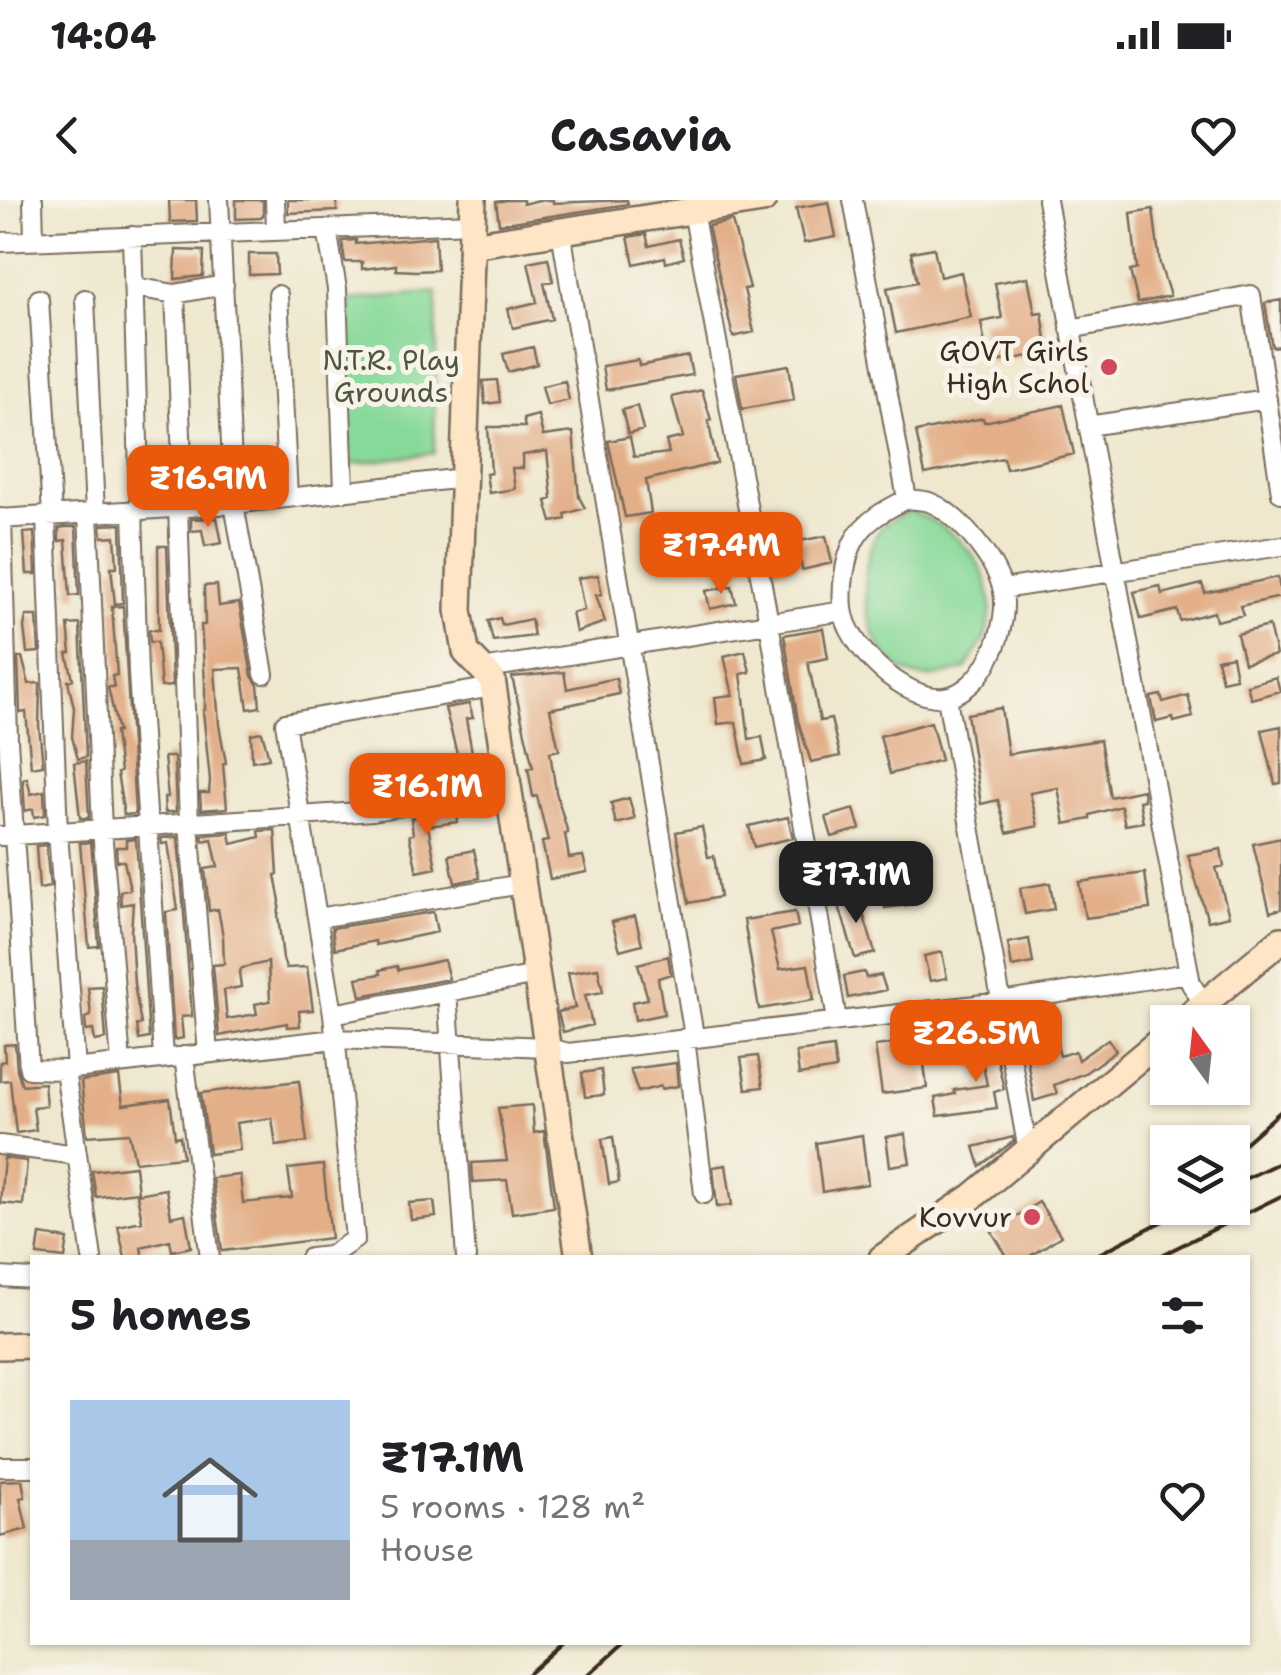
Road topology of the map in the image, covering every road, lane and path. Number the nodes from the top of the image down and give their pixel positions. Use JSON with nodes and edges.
{"nodes":[{"id":1,"x":33,"y":200,"type":"edge"},
{"id":2,"x":220,"y":200,"type":"edge"},
{"id":3,"x":275,"y":200,"type":"edge"},
{"id":4,"x":764,"y":200,"type":"edge"},
{"id":5,"x":853,"y":200,"type":"edge"},
{"id":6,"x":1047,"y":200,"type":"edge"},
{"id":7,"x":684,"y":208,"type":"edge"},
{"id":8,"x":472,"y":223,"type":"edge"},
{"id":9,"x":327,"y":228,"type":"junction"},
{"id":10,"x":276,"y":230,"type":"junction"},
{"id":11,"x":560,"y":231,"type":"junction"},
{"id":12,"x":221,"y":232,"type":"junction"},
{"id":13,"x":132,"y":236,"type":"junction"},
{"id":14,"x":34,"y":240,"type":"junction"},
{"id":15,"x":0,"y":242,"type":"edge"},
{"id":16,"x":224,"y":285,"type":"junction"},
{"id":17,"x":134,"y":286,"type":"junction"},
{"id":18,"x":175,"y":294,"type":"junction"},
{"id":19,"x":278,"y":295,"type":"dead end"},
{"id":20,"x":85,"y":298,"type":"dead end"},
{"id":21,"x":39,"y":299,"type":"dead end"},
{"id":22,"x":1070,"y":329,"type":"junction"},
{"id":23,"x":1267,"y":399,"type":"junction"},
{"id":24,"x":1088,"y":426,"type":"junction"},
{"id":25,"x":464,"y":478,"type":"junction"},
{"id":26,"x":344,"y":492,"type":"junction"},
{"id":27,"x":1281,"y":493,"type":"edge"},
{"id":28,"x":288,"y":498,"type":"junction"},
{"id":29,"x":906,"y":498,"type":"junction"},
{"id":30,"x":234,"y":504,"type":"junction"},
{"id":31,"x":181,"y":507,"type":"junction"},
{"id":32,"x":137,"y":510,"type":"junction"},
{"id":33,"x":92,"y":513,"type":"junction"},
{"id":34,"x":49,"y":515,"type":"junction"},
{"id":35,"x":1,"y":519,"type":"edge"},
{"id":36,"x":1281,"y":546,"type":"edge"},
{"id":37,"x":1114,"y":571,"type":"junction"},
{"id":38,"x":1003,"y":590,"type":"junction"},
{"id":39,"x":843,"y":611,"type":"junction"},
{"id":40,"x":769,"y":623,"type":"junction"},
{"id":41,"x":629,"y":646,"type":"junction"},
{"id":42,"x":264,"y":674,"type":"dead end"},
{"id":43,"x":488,"y":678,"type":"junction"},
{"id":44,"x":947,"y":698,"type":"junction"},
{"id":45,"x":508,"y":789,"type":"junction"},
{"id":46,"x":302,"y":816,"type":"junction"},
{"id":47,"x":189,"y":824,"type":"junction"},
{"id":48,"x":148,"y":826,"type":"junction"},
{"id":49,"x":102,"y":830,"type":"junction"},
{"id":50,"x":58,"y":832,"type":"junction"},
{"id":51,"x":7,"y":836,"type":"edge"},
{"id":52,"x":522,"y":884,"type":"junction"},
{"id":53,"x":318,"y":918,"type":"junction"},
{"id":54,"x":1281,"y":940,"type":"edge"},
{"id":55,"x":1189,"y":973,"type":"junction"},
{"id":56,"x":536,"y":975,"type":"junction"},
{"id":57,"x":447,"y":992,"type":"junction"},
{"id":58,"x":1001,"y":1002,"type":"junction"},
{"id":59,"x":1204,"y":1004,"type":"joint"},
{"id":60,"x":333,"y":1014,"type":"junction"},
{"id":61,"x":837,"y":1020,"type":"junction"},
{"id":62,"x":690,"y":1037,"type":"junction"},
{"id":63,"x":335,"y":1039,"type":"junction"},
{"id":64,"x":450,"y":1044,"type":"junction"},
{"id":65,"x":547,"y":1047,"type":"junction"},
{"id":66,"x":1150,"y":1049,"type":"edge"},
{"id":67,"x":208,"y":1054,"type":"junction"},
{"id":68,"x":184,"y":1056,"type":"junction"},
{"id":69,"x":163,"y":1058,"type":"junction"},
{"id":70,"x":122,"y":1063,"type":"junction"},
{"id":71,"x":71,"y":1069,"type":"junction"},
{"id":72,"x":0,"y":1145,"type":"edge"},
{"id":73,"x":1028,"y":1150,"type":"junction"},
{"id":74,"x":77,"y":1155,"type":"junction"},
{"id":75,"x":704,"y":1194,"type":"dead end"},
{"id":76,"x":92,"y":1255,"type":"edge"},
{"id":77,"x":210,"y":1255,"type":"edge"},
{"id":78,"x":331,"y":1255,"type":"edge"},
{"id":79,"x":466,"y":1255,"type":"edge"},
{"id":80,"x":578,"y":1255,"type":"edge"},
{"id":81,"x":886,"y":1255,"type":"edge"},
{"id":82,"x":0,"y":1276,"type":"edge"},
{"id":83,"x":30,"y":1279,"type":"edge"},
{"id":84,"x":30,"y":1345,"type":"edge"},
{"id":85,"x":0,"y":1346,"type":"edge"},
{"id":86,"x":0,"y":1467,"type":"edge"},
{"id":87,"x":30,"y":1467,"type":"edge"}],
"edges":[{"from":1,"to":14,"type":"street"},
{"from":2,"to":12,"type":"street"},
{"from":3,"to":10,"type":"street"},
{"from":4,"to":7,"type":"street"},
{"from":5,"to":29,"type":"street"},
{"from":6,"to":22,"type":"street"},
{"from":7,"to":11,"type":"street"},
{"from":7,"to":40,"type":"street"},
{"from":8,"to":9,"type":"street"},
{"from":8,"to":11,"type":"street"},
{"from":8,"to":25,"type":"street"},
{"from":9,"to":10,"type":"street"},
{"from":9,"to":26,"type":"street"},
{"from":10,"to":12,"type":"street"},
{"from":11,"to":41,"type":"street"},
{"from":12,"to":13,"type":"street"},
{"from":12,"to":16,"type":"street"},
{"from":13,"to":14,"type":"street"},
{"from":13,"to":17,"type":"street"},
{"from":14,"to":15,"type":"street"},
{"from":16,"to":18,"type":"street"},
{"from":16,"to":30,"type":"street"},
{"from":17,"to":18,"type":"street"},
{"from":17,"to":32,"type":"street"},
{"from":18,"to":31,"type":"street"},
{"from":19,"to":28,"type":"street"},
{"from":20,"to":33,"type":"street"},
{"from":21,"to":34,"type":"street"},
{"from":22,"to":23,"type":"street"},
{"from":22,"to":24,"type":"street"},
{"from":23,"to":24,"type":"street"},
{"from":23,"to":27,"type":"street"},
{"from":24,"to":37,"type":"street"},
{"from":25,"to":26,"type":"street"},
{"from":25,"to":43,"type":"street"},
{"from":26,"to":28,"type":"street"},
{"from":28,"to":30,"type":"street"},
{"from":29,"to":38,"type":"street"},
{"from":29,"to":39,"type":"street"},
{"from":30,"to":31,"type":"street"},
{"from":30,"to":42,"type":"street"},
{"from":31,"to":32,"type":"street"},
{"from":31,"to":47,"type":"street"},
{"from":32,"to":33,"type":"street"},
{"from":32,"to":48,"type":"street"},
{"from":33,"to":34,"type":"street"},
{"from":33,"to":49,"type":"street"},
{"from":34,"to":35,"type":"street"},
{"from":34,"to":50,"type":"street"},
{"from":35,"to":51,"type":"street"},
{"from":36,"to":37,"type":"street"},
{"from":37,"to":38,"type":"street"},
{"from":37,"to":55,"type":"street"},
{"from":38,"to":44,"type":"street"},
{"from":39,"to":40,"type":"street"},
{"from":39,"to":44,"type":"street"},
{"from":40,"to":41,"type":"street"},
{"from":40,"to":61,"type":"street"},
{"from":41,"to":43,"type":"street"},
{"from":41,"to":62,"type":"street"},
{"from":43,"to":45,"type":"street"},
{"from":43,"to":46,"type":"street"},
{"from":44,"to":58,"type":"street"},
{"from":45,"to":46,"type":"street"},
{"from":45,"to":52,"type":"street"},
{"from":46,"to":47,"type":"street"},
{"from":46,"to":53,"type":"street"},
{"from":47,"to":48,"type":"street"},
{"from":47,"to":67,"type":"street"},
{"from":48,"to":49,"type":"street"},
{"from":48,"to":69,"type":"street"},
{"from":49,"to":50,"type":"street"},
{"from":49,"to":70,"type":"street"},
{"from":50,"to":51,"type":"street"},
{"from":50,"to":71,"type":"street"},
{"from":51,"to":71,"type":"street"},
{"from":52,"to":53,"type":"street"},
{"from":52,"to":56,"type":"street"},
{"from":53,"to":60,"type":"street"},
{"from":54,"to":59,"type":"street"},
{"from":55,"to":58,"type":"street"},
{"from":55,"to":59,"type":"street"},
{"from":56,"to":57,"type":"street"},
{"from":56,"to":65,"type":"street"},
{"from":57,"to":60,"type":"street"},
{"from":57,"to":64,"type":"street"},
{"from":58,"to":61,"type":"street"},
{"from":58,"to":73,"type":"street"},
{"from":60,"to":63,"type":"street"},
{"from":61,"to":62,"type":"street"},
{"from":62,"to":65,"type":"street"},
{"from":62,"to":75,"type":"street"},
{"from":63,"to":64,"type":"street"},
{"from":63,"to":67,"type":"street"},
{"from":63,"to":78,"type":"street"},
{"from":64,"to":65,"type":"street"},
{"from":64,"to":79,"type":"street"},
{"from":65,"to":80,"type":"street"},
{"from":66,"to":73,"type":"street"},
{"from":67,"to":68,"type":"street"},
{"from":68,"to":69,"type":"street"},
{"from":68,"to":77,"type":"street"},
{"from":69,"to":70,"type":"street"},
{"from":70,"to":71,"type":"street"},
{"from":71,"to":74,"type":"street"},
{"from":72,"to":74,"type":"street"},
{"from":73,"to":81,"type":"street"},
{"from":74,"to":76,"type":"street"},
{"from":82,"to":83,"type":"street"},
{"from":84,"to":85,"type":"street"},
{"from":86,"to":87,"type":"street"}]}
